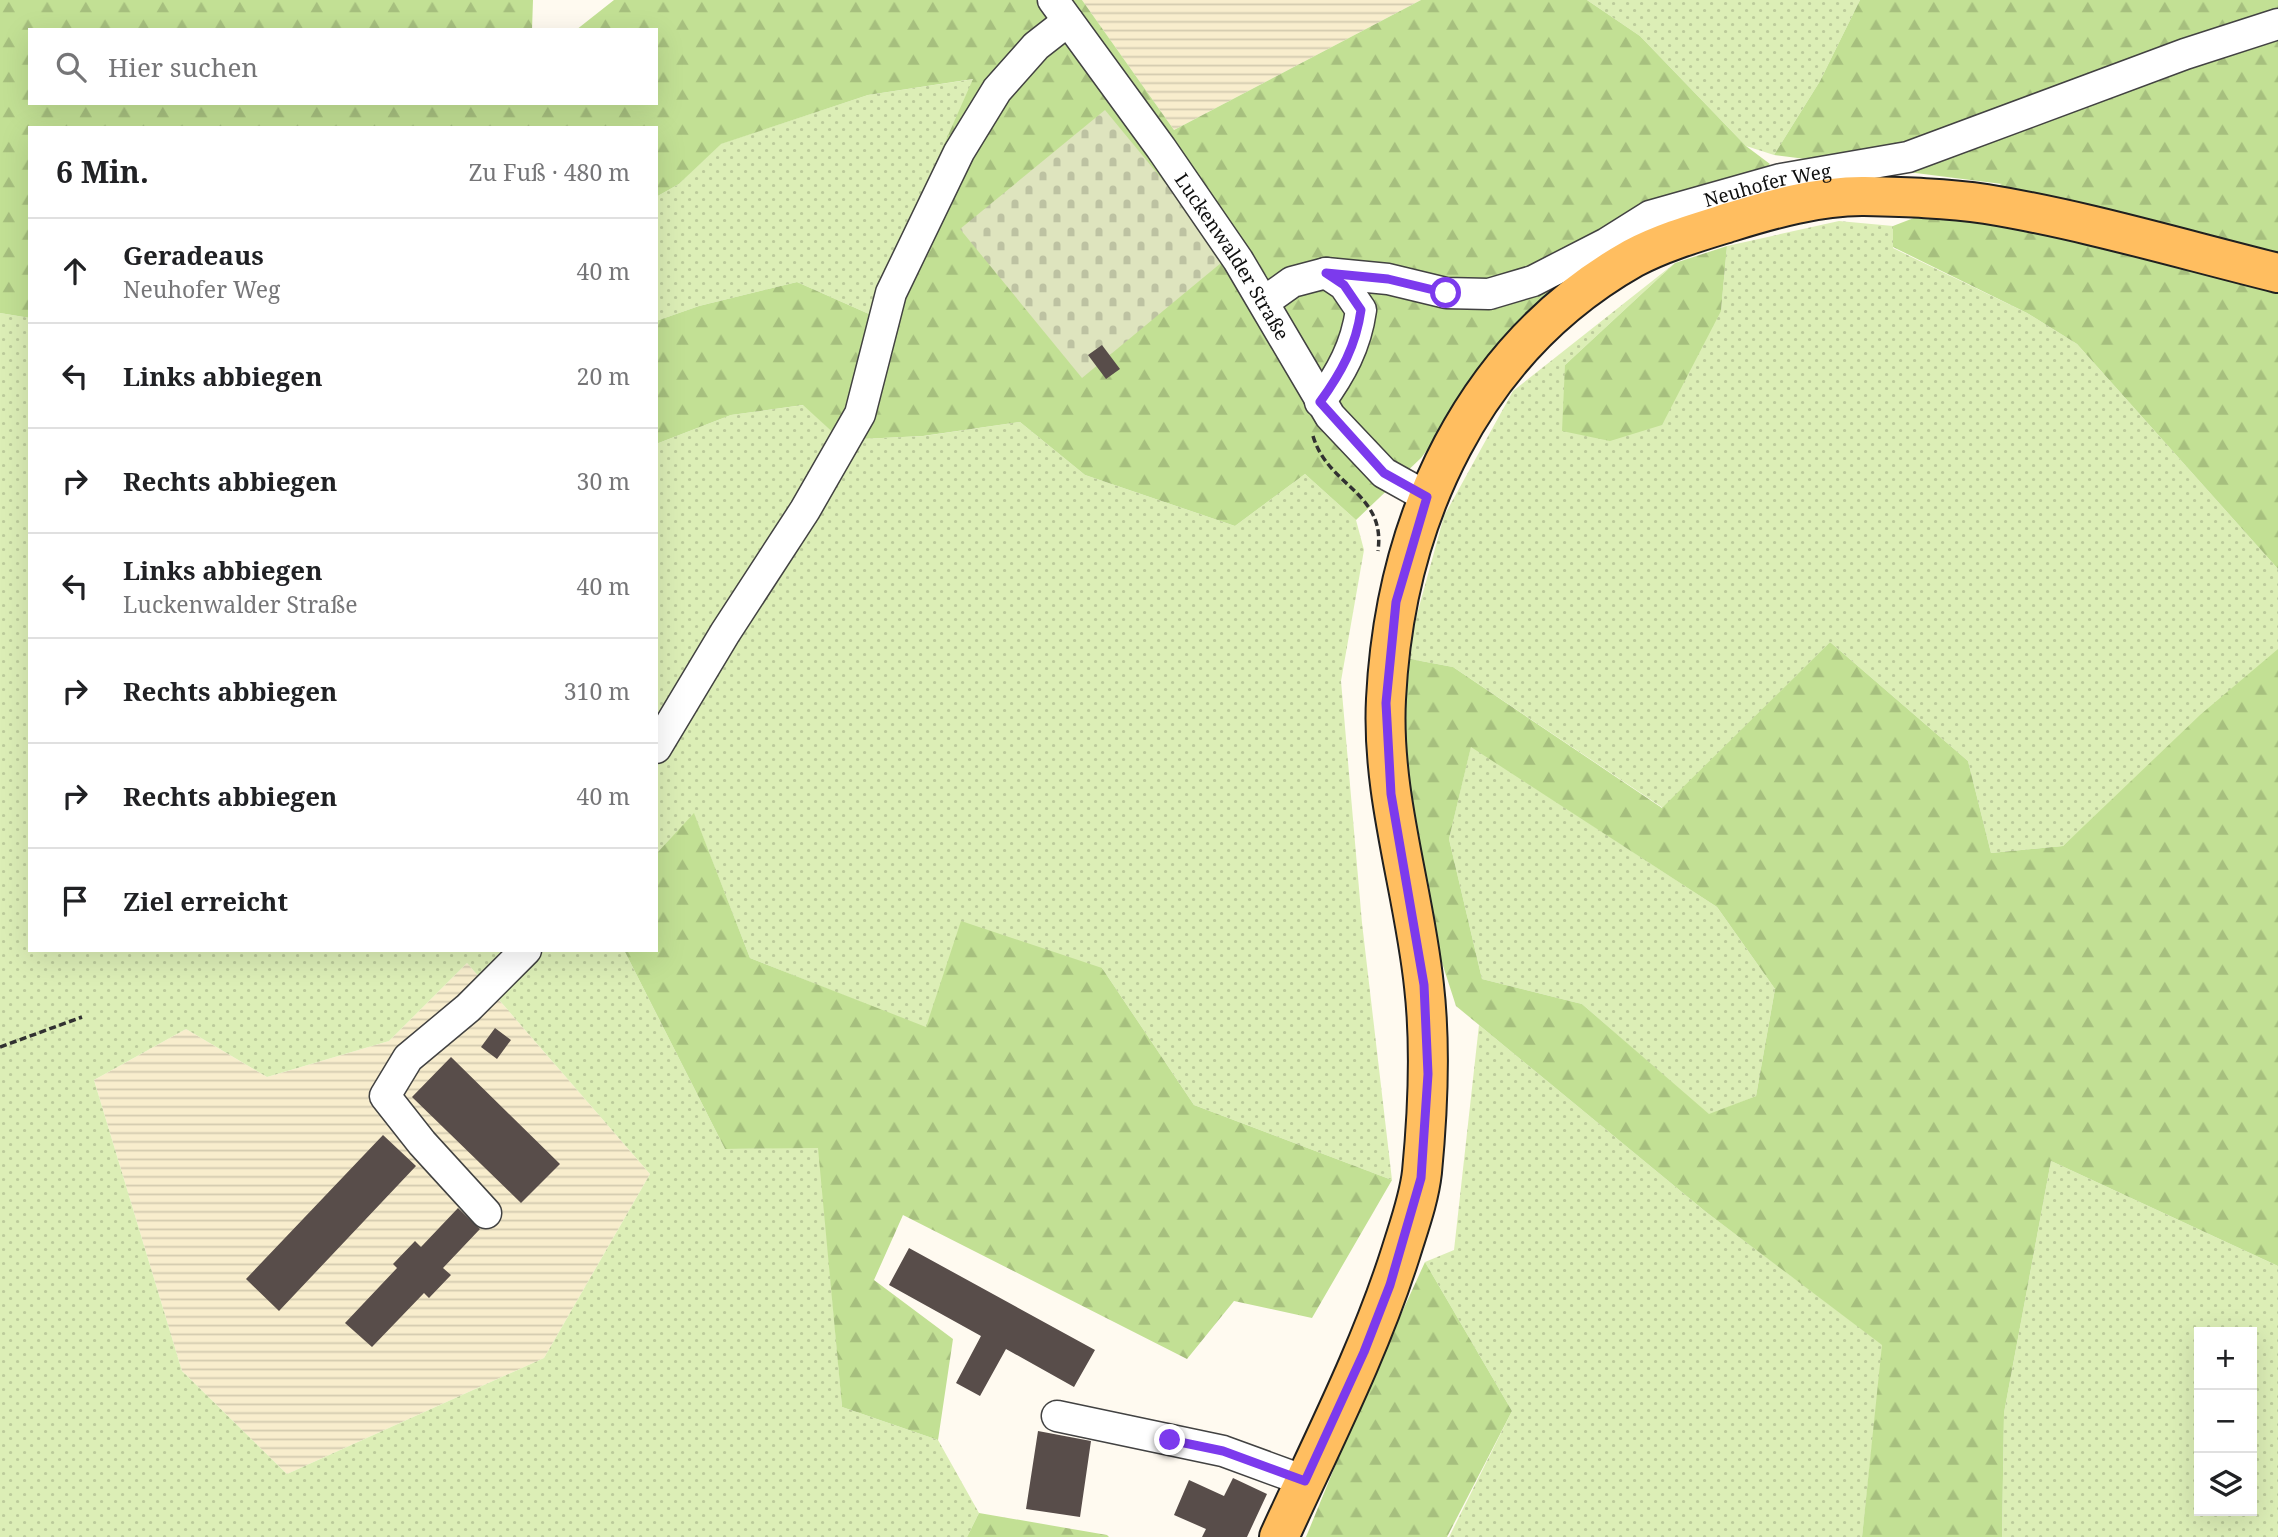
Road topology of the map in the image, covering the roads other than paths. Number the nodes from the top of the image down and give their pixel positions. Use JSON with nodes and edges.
{"nodes":[{"id":1,"x":1060,"y":11,"type":"edge"},
{"id":2,"x":2278,"y":24,"type":"edge"},
{"id":3,"x":1326,"y":273,"type":"junction"},
{"id":4,"x":2278,"y":273,"type":"edge"},
{"id":5,"x":1264,"y":302,"type":"junction"},
{"id":6,"x":1320,"y":402,"type":"junction"},
{"id":7,"x":1427,"y":497,"type":"junction"},
{"id":8,"x":658,"y":745,"type":"edge"},
{"id":9,"x":524,"y":952,"type":"edge"},
{"id":10,"x":486,"y":1213,"type":"dead end"},
{"id":11,"x":1057,"y":1416,"type":"dead end"},
{"id":12,"x":1305,"y":1481,"type":"junction"},
{"id":13,"x":1279,"y":1537,"type":"edge"}],
"edges":[{"from":1,"to":5,"type":"street","name":"Luckenwalder Straße"},
{"from":1,"to":8,"type":"street"},
{"from":2,"to":3,"type":"street","name":"Neuhofer Weg"},
{"from":3,"to":5,"type":"street","name":"Neuhofer Weg"},
{"from":3,"to":6,"type":"street"},
{"from":4,"to":7,"type":"main road"},
{"from":5,"to":6,"type":"street","name":"Luckenwalder Straße"},
{"from":6,"to":7,"type":"street","name":"Luckenwalder Straße"},
{"from":7,"to":12,"type":"main road"},
{"from":9,"to":10,"type":"street"},
{"from":11,"to":12,"type":"street"},
{"from":12,"to":13,"type":"main road"}]}
